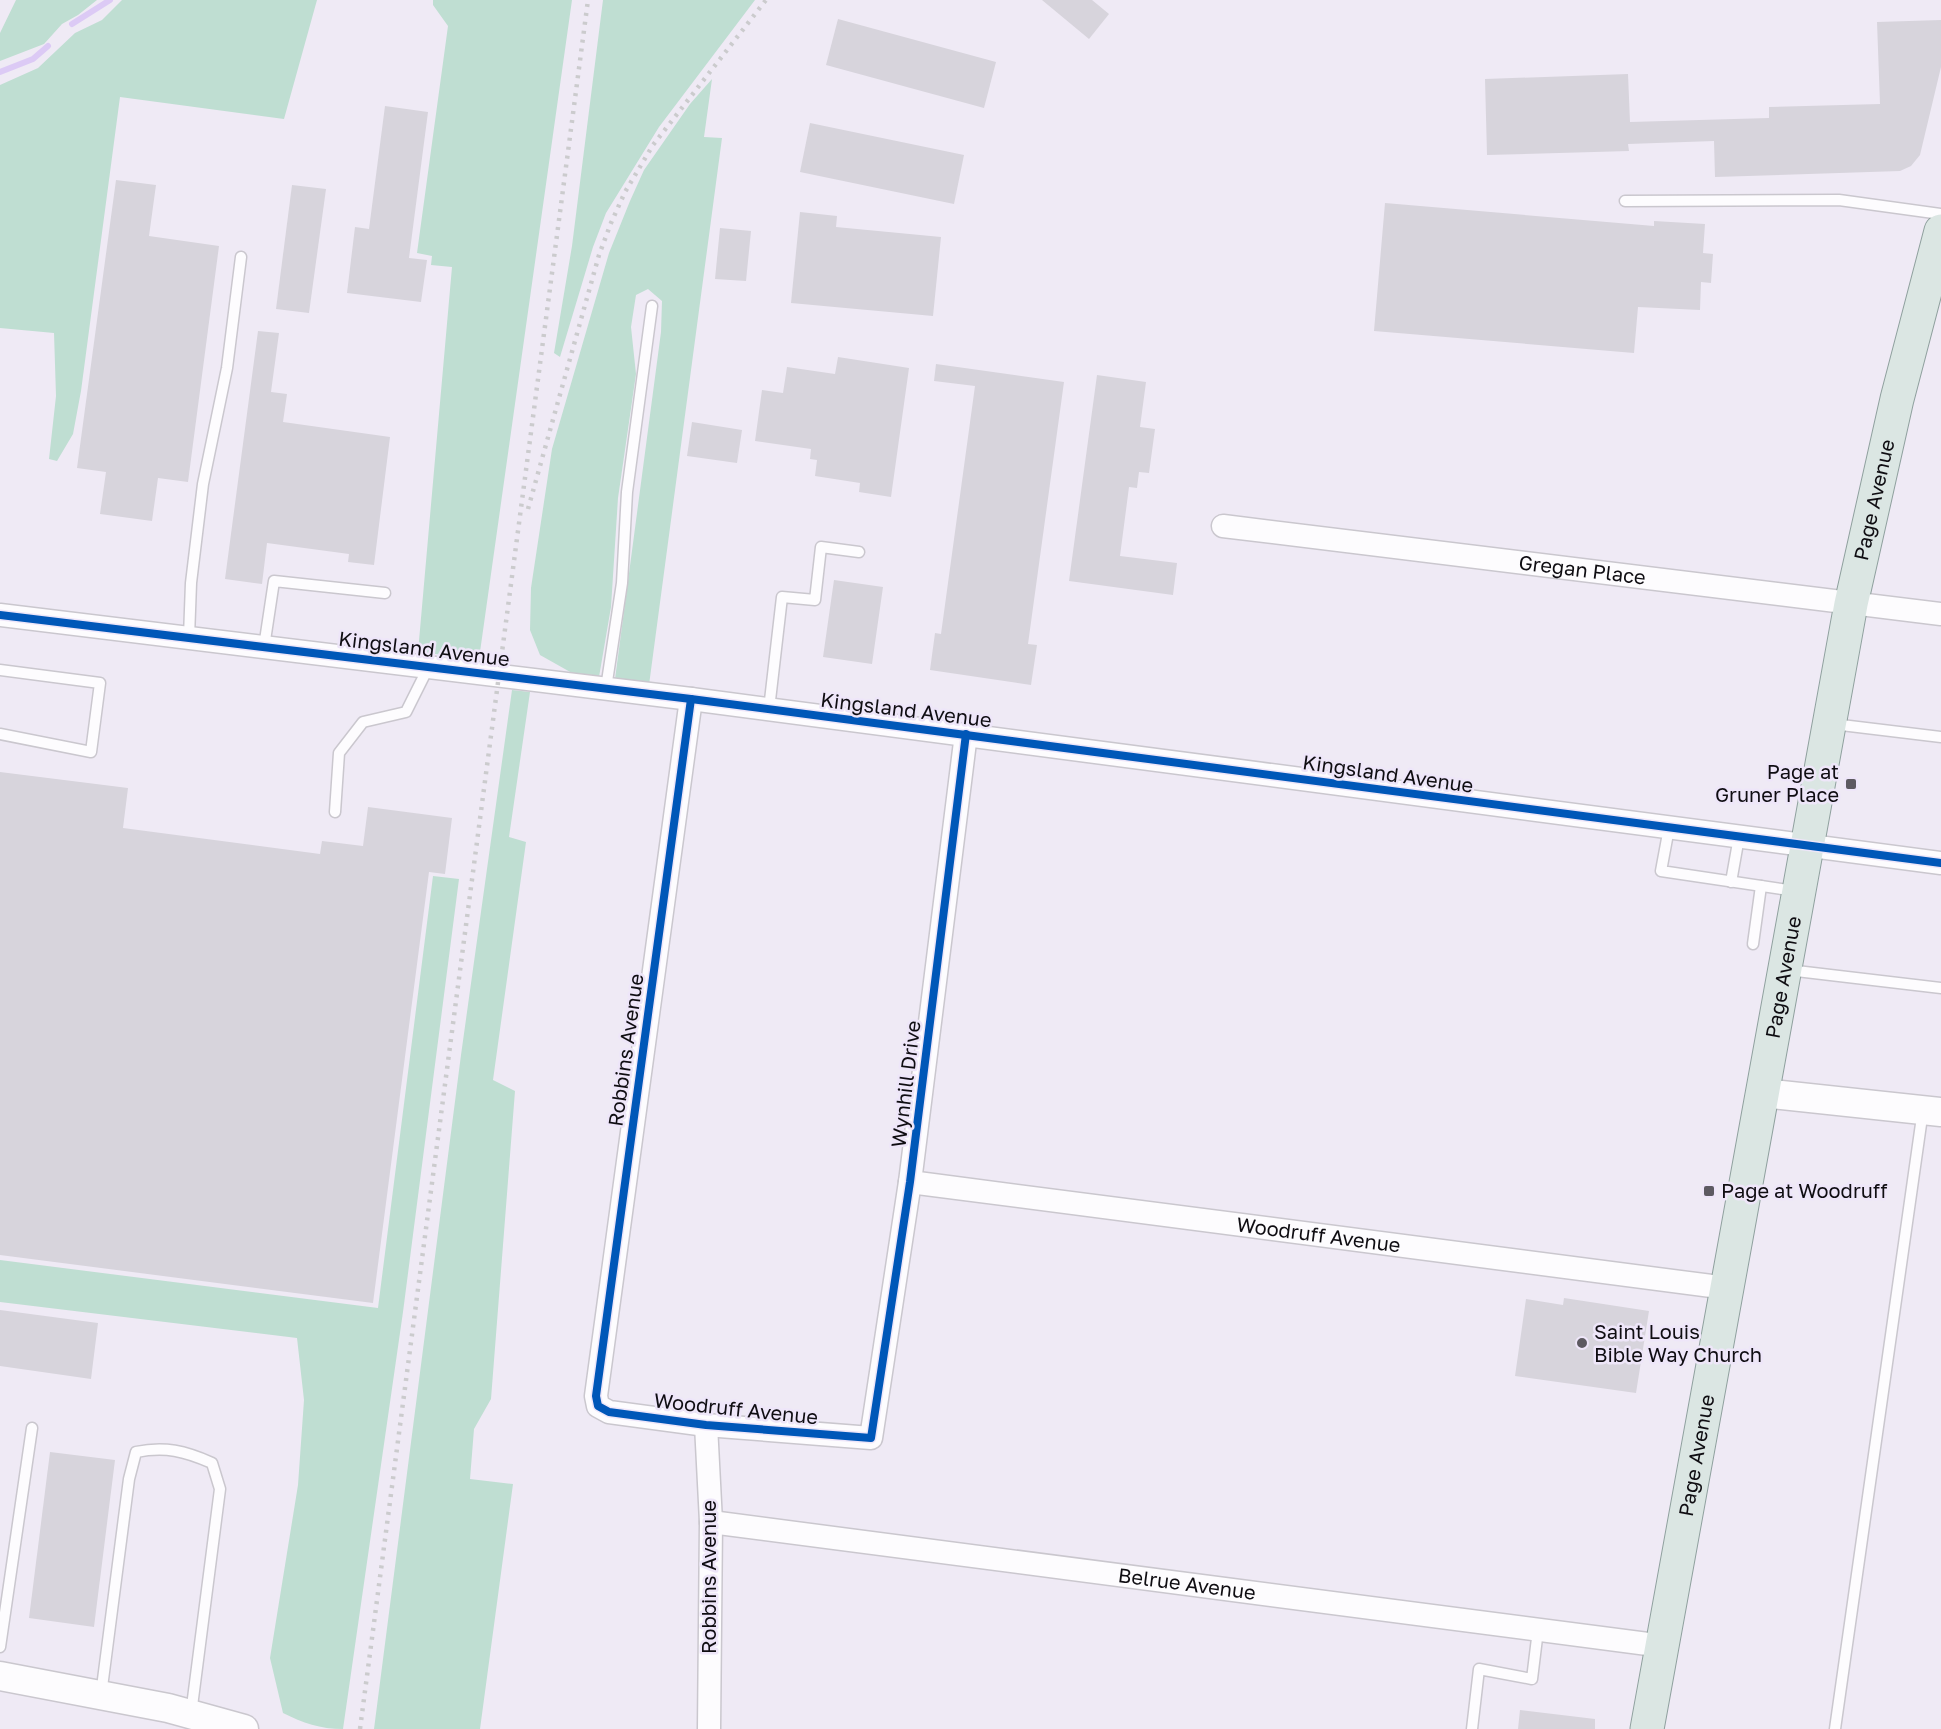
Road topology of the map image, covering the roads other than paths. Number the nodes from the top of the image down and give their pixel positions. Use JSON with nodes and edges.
{"nodes":[{"id":1,"x":1625,"y":201,"type":"dead end"},
{"id":2,"x":1941,"y":214,"type":"edge"},
{"id":3,"x":1941,"y":231,"type":"edge"},
{"id":4,"x":241,"y":257,"type":"dead end"},
{"id":5,"x":652,"y":306,"type":"dead end"},
{"id":6,"x":1223,"y":526,"type":"dead end"},
{"id":7,"x":859,"y":552,"type":"dead end"},
{"id":8,"x":385,"y":593,"type":"dead end"},
{"id":9,"x":1851,"y":604,"type":"junction"},
{"id":10,"x":1941,"y":614,"type":"edge"},
{"id":11,"x":0,"y":615,"type":"edge"},
{"id":12,"x":189,"y":637,"type":"junction"},
{"id":13,"x":264,"y":647,"type":"junction"},
{"id":14,"x":430,"y":666,"type":"junction"},
{"id":15,"x":0,"y":670,"type":"edge"},
{"id":16,"x":606,"y":688,"type":"junction"},
{"id":17,"x":691,"y":699,"type":"junction"},
{"id":18,"x":769,"y":709,"type":"junction"},
{"id":19,"x":1830,"y":723,"type":"junction"},
{"id":20,"x":0,"y":734,"type":"edge"},
{"id":21,"x":966,"y":734,"type":"junction"},
{"id":22,"x":1941,"y":737,"type":"edge"},
{"id":23,"x":335,"y":812,"type":"dead end"},
{"id":24,"x":1669,"y":828,"type":"junction"},
{"id":25,"x":1739,"y":837,"type":"junction"},
{"id":26,"x":1807,"y":846,"type":"junction"},
{"id":27,"x":1941,"y":863,"type":"edge"},
{"id":28,"x":1731,"y":882,"type":"junction"},
{"id":29,"x":1761,"y":886,"type":"junction"},
{"id":30,"x":1799,"y":892,"type":"junction"},
{"id":31,"x":1753,"y":944,"type":"dead end"},
{"id":32,"x":1785,"y":970,"type":"junction"},
{"id":33,"x":1941,"y":988,"type":"edge"},
{"id":34,"x":1762,"y":1093,"type":"junction"},
{"id":35,"x":1932,"y":1111,"type":"edge"},
{"id":36,"x":910,"y":1182,"type":"junction"},
{"id":37,"x":1727,"y":1288,"type":"junction"},
{"id":38,"x":598,"y":1406,"type":"joint"},
{"id":39,"x":706,"y":1425,"type":"junction"},
{"id":40,"x":33,"y":1428,"type":"dead end"},
{"id":41,"x":871,"y":1438,"type":"joint"},
{"id":42,"x":711,"y":1522,"type":"junction"},
{"id":43,"x":1539,"y":1630,"type":"junction"},
{"id":44,"x":1663,"y":1646,"type":"junction"},
{"id":45,"x":0,"y":1647,"type":"edge"},
{"id":46,"x":0,"y":1676,"type":"edge"},
{"id":47,"x":101,"y":1696,"type":"junction"},
{"id":48,"x":191,"y":1714,"type":"junction"},
{"id":49,"x":244,"y":1729,"type":"edge"},
{"id":50,"x":709,"y":1729,"type":"edge"},
{"id":51,"x":1472,"y":1729,"type":"edge"},
{"id":52,"x":1647,"y":1729,"type":"edge"},
{"id":53,"x":1835,"y":1729,"type":"edge"}],
"edges":[{"from":1,"to":2,"type":"lane"},
{"from":3,"to":9,"type":"main road","name":"Page Avenue"},
{"from":4,"to":12,"type":"lane"},
{"from":5,"to":16,"type":"lane"},
{"from":6,"to":9,"type":"street","name":"Gregan Place"},
{"from":7,"to":18,"type":"lane"},
{"from":8,"to":13,"type":"lane"},
{"from":9,"to":10,"type":"street","name":"Gregan Place"},
{"from":9,"to":19,"type":"main road","name":"Page Avenue"},
{"from":11,"to":12,"type":"street","name":"Kingsland Avenue"},
{"from":12,"to":13,"type":"street","name":"Kingsland Avenue"},
{"from":13,"to":14,"type":"street","name":"Kingsland Avenue"},
{"from":14,"to":16,"type":"street","name":"Kingsland Avenue"},
{"from":14,"to":23,"type":"lane"},
{"from":15,"to":20,"type":"lane"},
{"from":16,"to":17,"type":"street","name":"Kingsland Avenue"},
{"from":17,"to":18,"type":"street","name":"Kingsland Avenue"},
{"from":17,"to":38,"type":"street","name":"Robbins Avenue"},
{"from":18,"to":21,"type":"street","name":"Kingsland Avenue"},
{"from":19,"to":22,"type":"lane"},
{"from":19,"to":26,"type":"main road","name":"Page Avenue"},
{"from":21,"to":24,"type":"street","name":"Kingsland Avenue"},
{"from":21,"to":36,"type":"street","name":"Wynhill Drive"},
{"from":24,"to":25,"type":"street","name":"Kingsland Avenue"},
{"from":24,"to":28,"type":"lane"},
{"from":25,"to":26,"type":"street","name":"Kingsland Avenue"},
{"from":25,"to":28,"type":"lane"},
{"from":26,"to":27,"type":"street","name":"Kingsland Avenue"},
{"from":26,"to":30,"type":"main road","name":"Page Avenue"},
{"from":28,"to":29,"type":"lane"},
{"from":29,"to":30,"type":"lane"},
{"from":29,"to":31,"type":"lane"},
{"from":30,"to":32,"type":"main road","name":"Page Avenue"},
{"from":32,"to":33,"type":"lane"},
{"from":32,"to":34,"type":"main road","name":"Page Avenue"},
{"from":34,"to":35,"type":"street"},
{"from":34,"to":37,"type":"main road","name":"Page Avenue"},
{"from":35,"to":53,"type":"lane"},
{"from":36,"to":37,"type":"street","name":"Woodruff Avenue"},
{"from":36,"to":41,"type":"street","name":"Wynhill Drive"},
{"from":37,"to":44,"type":"main road","name":"Page Avenue"},
{"from":38,"to":39,"type":"street","name":"Woodruff Avenue"},
{"from":39,"to":41,"type":"street","name":"Woodruff Avenue"},
{"from":39,"to":42,"type":"street","name":"Robbins Avenue"},
{"from":40,"to":45,"type":"lane"},
{"from":42,"to":43,"type":"street","name":"Belrue Avenue"},
{"from":42,"to":50,"type":"street","name":"Robbins Avenue"},
{"from":43,"to":44,"type":"street","name":"Belrue Avenue"},
{"from":43,"to":51,"type":"lane"},
{"from":44,"to":52,"type":"main road","name":"Page Avenue"},
{"from":46,"to":47,"type":"street"},
{"from":47,"to":48,"type":"street"},
{"from":47,"to":48,"type":"lane"},
{"from":48,"to":49,"type":"street"}]}
